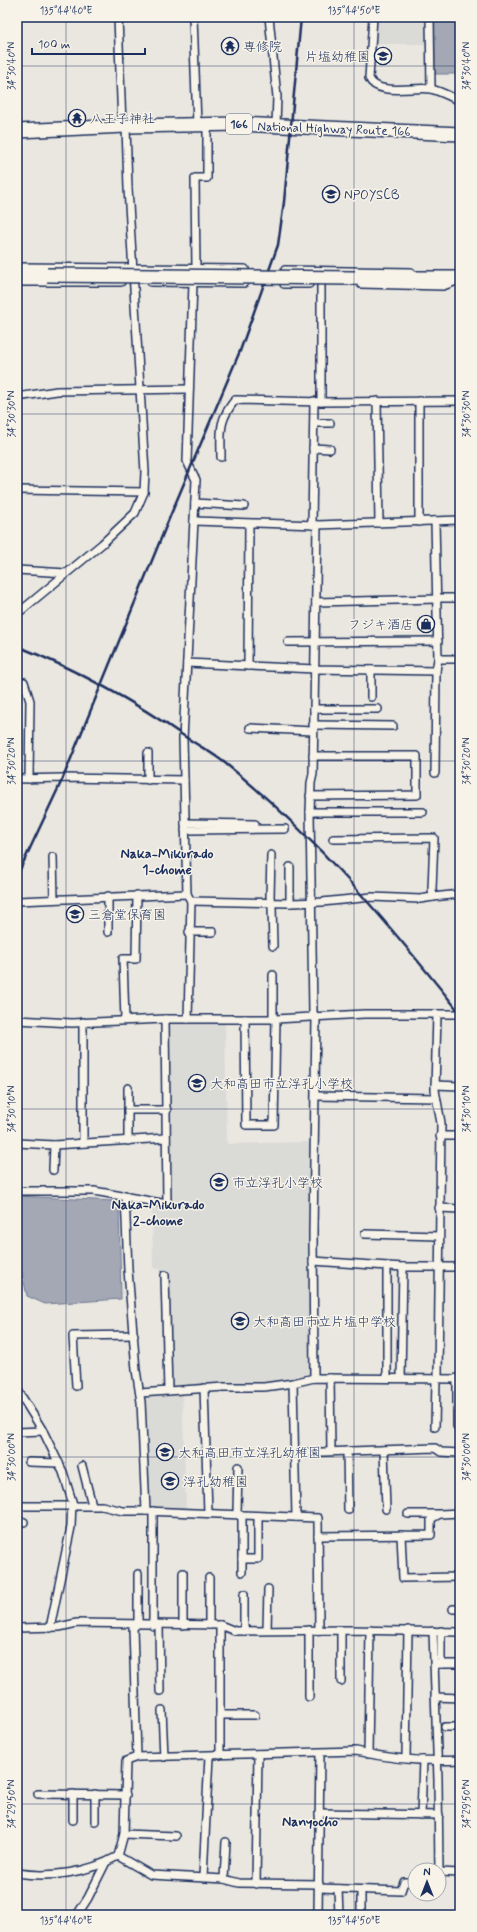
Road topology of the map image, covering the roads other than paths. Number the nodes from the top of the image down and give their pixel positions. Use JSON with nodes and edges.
{"nodes":[{"id":1,"x":118,"y":17,"type":"edge"},
{"id":2,"x":193,"y":17,"type":"edge"},
{"id":3,"x":269,"y":17,"type":"edge"},
{"id":4,"x":373,"y":17,"type":"edge"},
{"id":5,"x":430,"y":17,"type":"edge"},
{"id":6,"x":431,"y":89,"type":"junction"},
{"id":7,"x":460,"y":101,"type":"edge"},
{"id":8,"x":202,"y":124,"type":"junction"},
{"id":9,"x":276,"y":125,"type":"junction"},
{"id":10,"x":124,"y":126,"type":"junction"},
{"id":11,"x":17,"y":131,"type":"edge"},
{"id":12,"x":460,"y":134,"type":"edge"},
{"id":13,"x":17,"y":267,"type":"edge"},
{"id":14,"x":133,"y":268,"type":"junction"},
{"id":15,"x":196,"y":269,"type":"junction"},
{"id":16,"x":17,"y":275,"type":"edge"},
{"id":17,"x":460,"y":278,"type":"edge"},
{"id":18,"x":17,"y":282,"type":"edge"},
{"id":19,"x":134,"y":282,"type":"junction"},
{"id":20,"x":193,"y":283,"type":"junction"},
{"id":21,"x":320,"y":284,"type":"junction"},
{"id":22,"x":189,"y":389,"type":"junction"},
{"id":23,"x":141,"y":391,"type":"junction"},
{"id":24,"x":17,"y":397,"type":"edge"},
{"id":25,"x":318,"y":401,"type":"junction"},
{"id":26,"x":377,"y":401,"type":"junction"},
{"id":27,"x":419,"y":401,"type":"junction"},
{"id":28,"x":460,"y":401,"type":"edge"},
{"id":29,"x":314,"y":423,"type":"junction"},
{"id":30,"x":330,"y":423,"type":"dead end"},
{"id":31,"x":314,"y":448,"type":"junction"},
{"id":32,"x":330,"y":449,"type":"dead end"},
{"id":33,"x":221,"y":457,"type":"dead end"},
{"id":34,"x":17,"y":490,"type":"edge"},
{"id":35,"x":144,"y":492,"type":"junction"},
{"id":36,"x":195,"y":503,"type":"junction"},
{"id":37,"x":244,"y":506,"type":"dead end"},
{"id":38,"x":460,"y":520,"type":"edge"},
{"id":39,"x":194,"y":521,"type":"junction"},
{"id":40,"x":435,"y":521,"type":"junction"},
{"id":41,"x":419,"y":522,"type":"junction"},
{"id":42,"x":379,"y":523,"type":"junction"},
{"id":43,"x":248,"y":524,"type":"junction"},
{"id":44,"x":314,"y":525,"type":"junction"},
{"id":45,"x":17,"y":570,"type":"edge"},
{"id":46,"x":66,"y":573,"type":"junction"},
{"id":47,"x":437,"y":598,"type":"junction"},
{"id":48,"x":460,"y":598,"type":"edge"},
{"id":49,"x":316,"y":602,"type":"junction"},
{"id":50,"x":17,"y":614,"type":"edge"},
{"id":51,"x":438,"y":641,"type":"junction"},
{"id":52,"x":288,"y":642,"type":"dead end"},
{"id":53,"x":315,"y":642,"type":"junction"},
{"id":54,"x":438,"y":659,"type":"junction"},
{"id":55,"x":460,"y":659,"type":"edge"},
{"id":56,"x":187,"y":663,"type":"junction"},
{"id":57,"x":248,"y":666,"type":"junction"},
{"id":58,"x":314,"y":669,"type":"junction"},
{"id":59,"x":371,"y":670,"type":"junction"},
{"id":60,"x":436,"y":671,"type":"junction"},
{"id":61,"x":17,"y":682,"type":"edge"},
{"id":62,"x":371,"y":698,"type":"dead end"},
{"id":63,"x":314,"y":709,"type":"junction"},
{"id":64,"x":378,"y":709,"type":"dead end"},
{"id":65,"x":393,"y":726,"type":"dead end"},
{"id":66,"x":250,"y":728,"type":"dead end"},
{"id":67,"x":313,"y":728,"type":"junction"},
{"id":68,"x":148,"y":753,"type":"dead end"},
{"id":69,"x":314,"y":756,"type":"junction"},
{"id":70,"x":435,"y":773,"type":"dead end"},
{"id":71,"x":17,"y":779,"type":"edge"},
{"id":72,"x":29,"y":779,"type":"junction"},
{"id":73,"x":148,"y":780,"type":"junction"},
{"id":74,"x":184,"y":780,"type":"junction"},
{"id":75,"x":310,"y":796,"type":"junction"},
{"id":76,"x":310,"y":812,"type":"junction"},
{"id":77,"x":423,"y":812,"type":"dead end"},
{"id":78,"x":255,"y":824,"type":"dead end"},
{"id":79,"x":185,"y":827,"type":"junction"},
{"id":80,"x":285,"y":829,"type":"dead end"},
{"id":81,"x":333,"y":839,"type":"dead end"},
{"id":82,"x":271,"y":855,"type":"dead end"},
{"id":83,"x":53,"y":857,"type":"dead end"},
{"id":84,"x":290,"y":867,"type":"dead end"},
{"id":85,"x":187,"y":894,"type":"junction"},
{"id":86,"x":460,"y":894,"type":"edge"},
{"id":87,"x":137,"y":895,"type":"junction"},
{"id":88,"x":108,"y":896,"type":"junction"},
{"id":89,"x":433,"y":897,"type":"junction"},
{"id":90,"x":54,"y":899,"type":"junction"},
{"id":91,"x":17,"y":901,"type":"edge"},
{"id":92,"x":191,"y":901,"type":"junction"},
{"id":93,"x":272,"y":902,"type":"junction"},
{"id":94,"x":312,"y":902,"type":"junction"},
{"id":95,"x":290,"y":903,"type":"junction"},
{"id":96,"x":108,"y":932,"type":"dead end"},
{"id":97,"x":189,"y":932,"type":"junction"},
{"id":98,"x":213,"y":932,"type":"dead end"},
{"id":99,"x":273,"y":946,"type":"dead end"},
{"id":100,"x":273,"y":975,"type":"dead end"},
{"id":101,"x":437,"y":1014,"type":"junction"},
{"id":102,"x":460,"y":1014,"type":"edge"},
{"id":103,"x":316,"y":1017,"type":"junction"},
{"id":104,"x":165,"y":1019,"type":"junction"},
{"id":105,"x":188,"y":1019,"type":"junction"},
{"id":106,"x":245,"y":1019,"type":"junction"},
{"id":107,"x":274,"y":1019,"type":"junction"},
{"id":108,"x":17,"y":1020,"type":"edge"},
{"id":109,"x":125,"y":1020,"type":"junction"},
{"id":110,"x":83,"y":1022,"type":"junction"},
{"id":111,"x":435,"y":1085,"type":"junction"},
{"id":112,"x":460,"y":1086,"type":"edge"},
{"id":113,"x":128,"y":1088,"type":"dead end"},
{"id":114,"x":316,"y":1096,"type":"junction"},
{"id":115,"x":436,"y":1098,"type":"junction"},
{"id":116,"x":128,"y":1110,"type":"junction"},
{"id":117,"x":167,"y":1110,"type":"junction"},
{"id":118,"x":440,"y":1136,"type":"junction"},
{"id":119,"x":460,"y":1136,"type":"edge"},
{"id":120,"x":166,"y":1138,"type":"junction"},
{"id":121,"x":128,"y":1141,"type":"junction"},
{"id":122,"x":17,"y":1143,"type":"edge"},
{"id":123,"x":83,"y":1144,"type":"junction"},
{"id":124,"x":54,"y":1145,"type":"junction"},
{"id":125,"x":53,"y":1170,"type":"dead end"},
{"id":126,"x":17,"y":1191,"type":"edge"},
{"id":127,"x":125,"y":1195,"type":"junction"},
{"id":128,"x":439,"y":1208,"type":"junction"},
{"id":129,"x":460,"y":1209,"type":"edge"},
{"id":130,"x":365,"y":1234,"type":"dead end"},
{"id":131,"x":439,"y":1236,"type":"junction"},
{"id":132,"x":313,"y":1262,"type":"junction"},
{"id":133,"x":387,"y":1266,"type":"junction"},
{"id":134,"x":403,"y":1267,"type":"junction"},
{"id":135,"x":438,"y":1267,"type":"junction"},
{"id":136,"x":460,"y":1267,"type":"edge"},
{"id":137,"x":165,"y":1275,"type":"dead end"},
{"id":138,"x":134,"y":1335,"type":"junction"},
{"id":139,"x":314,"y":1378,"type":"junction"},
{"id":140,"x":330,"y":1378,"type":"junction"},
{"id":141,"x":386,"y":1378,"type":"junction"},
{"id":142,"x":401,"y":1378,"type":"junction"},
{"id":143,"x":438,"y":1378,"type":"junction"},
{"id":144,"x":459,"y":1378,"type":"edge"},
{"id":145,"x":293,"y":1383,"type":"junction"},
{"id":146,"x":76,"y":1386,"type":"dead end"},
{"id":147,"x":204,"y":1388,"type":"junction"},
{"id":148,"x":17,"y":1389,"type":"edge"},
{"id":149,"x":168,"y":1391,"type":"junction"},
{"id":150,"x":140,"y":1393,"type":"junction"},
{"id":151,"x":457,"y":1426,"type":"dead end"},
{"id":152,"x":435,"y":1427,"type":"dead end"},
{"id":153,"x":43,"y":1431,"type":"junction"},
{"id":154,"x":17,"y":1432,"type":"edge"},
{"id":155,"x":384,"y":1450,"type":"junction"},
{"id":156,"x":331,"y":1451,"type":"junction"},
{"id":157,"x":348,"y":1451,"type":"junction"},
{"id":158,"x":295,"y":1453,"type":"junction"},
{"id":159,"x":460,"y":1453,"type":"edge"},
{"id":160,"x":29,"y":1462,"type":"dead end"},
{"id":161,"x":59,"y":1462,"type":"junction"},
{"id":162,"x":82,"y":1466,"type":"dead end"},
{"id":163,"x":238,"y":1467,"type":"dead end"},
{"id":164,"x":72,"y":1505,"type":"junction"},
{"id":165,"x":92,"y":1505,"type":"junction"},
{"id":166,"x":17,"y":1506,"type":"edge"},
{"id":167,"x":386,"y":1509,"type":"dead end"},
{"id":168,"x":348,"y":1510,"type":"dead end"},
{"id":169,"x":149,"y":1511,"type":"junction"},
{"id":170,"x":208,"y":1513,"type":"junction"},
{"id":171,"x":460,"y":1513,"type":"edge"},
{"id":172,"x":408,"y":1514,"type":"dead end"},
{"id":173,"x":440,"y":1514,"type":"junction"},
{"id":174,"x":240,"y":1516,"type":"junction"},
{"id":175,"x":258,"y":1516,"type":"junction"},
{"id":176,"x":296,"y":1517,"type":"junction"},
{"id":177,"x":318,"y":1536,"type":"junction"},
{"id":178,"x":401,"y":1536,"type":"junction"},
{"id":179,"x":242,"y":1558,"type":"junction"},
{"id":180,"x":242,"y":1572,"type":"dead end"},
{"id":181,"x":184,"y":1573,"type":"dead end"},
{"id":182,"x":138,"y":1574,"type":"dead end"},
{"id":183,"x":460,"y":1577,"type":"edge"},
{"id":184,"x":209,"y":1578,"type":"dead end"},
{"id":185,"x":268,"y":1589,"type":"dead end"},
{"id":186,"x":244,"y":1594,"type":"dead end"},
{"id":187,"x":136,"y":1625,"type":"junction"},
{"id":188,"x":183,"y":1625,"type":"junction"},
{"id":189,"x":209,"y":1625,"type":"junction"},
{"id":190,"x":156,"y":1626,"type":"junction"},
{"id":191,"x":220,"y":1626,"type":"junction"},
{"id":192,"x":17,"y":1628,"type":"edge"},
{"id":193,"x":50,"y":1628,"type":"junction"},
{"id":194,"x":267,"y":1630,"type":"junction"},
{"id":195,"x":309,"y":1630,"type":"junction"},
{"id":196,"x":319,"y":1630,"type":"junction"},
{"id":197,"x":341,"y":1630,"type":"junction"},
{"id":198,"x":370,"y":1630,"type":"junction"},
{"id":199,"x":408,"y":1630,"type":"junction"},
{"id":200,"x":244,"y":1631,"type":"junction"},
{"id":201,"x":433,"y":1631,"type":"junction"},
{"id":202,"x":441,"y":1631,"type":"junction"},
{"id":203,"x":460,"y":1632,"type":"edge"},
{"id":204,"x":438,"y":1664,"type":"junction"},
{"id":205,"x":460,"y":1664,"type":"edge"},
{"id":206,"x":341,"y":1681,"type":"dead end"},
{"id":207,"x":160,"y":1691,"type":"dead end"},
{"id":208,"x":309,"y":1697,"type":"dead end"},
{"id":209,"x":435,"y":1697,"type":"junction"},
{"id":210,"x":460,"y":1698,"type":"edge"},
{"id":211,"x":162,"y":1710,"type":"dead end"},
{"id":212,"x":220,"y":1715,"type":"junction"},
{"id":213,"x":255,"y":1715,"type":"dead end"},
{"id":214,"x":446,"y":1727,"type":"dead end"},
{"id":215,"x":460,"y":1727,"type":"edge"},
{"id":216,"x":320,"y":1753,"type":"junction"},
{"id":217,"x":258,"y":1754,"type":"junction"},
{"id":218,"x":368,"y":1754,"type":"junction"},
{"id":219,"x":220,"y":1755,"type":"junction"},
{"id":220,"x":209,"y":1756,"type":"junction"},
{"id":221,"x":137,"y":1757,"type":"junction"},
{"id":222,"x":164,"y":1757,"type":"junction"},
{"id":223,"x":406,"y":1758,"type":"junction"},
{"id":224,"x":423,"y":1760,"type":"junction"},
{"id":225,"x":460,"y":1760,"type":"edge"},
{"id":226,"x":437,"y":1761,"type":"junction"},
{"id":227,"x":38,"y":1794,"type":"dead end"},
{"id":228,"x":73,"y":1794,"type":"junction"},
{"id":229,"x":95,"y":1794,"type":"junction"},
{"id":230,"x":126,"y":1795,"type":"junction"},
{"id":231,"x":319,"y":1813,"type":"junction"},
{"id":232,"x":421,"y":1815,"type":"junction"},
{"id":233,"x":438,"y":1815,"type":"junction"},
{"id":234,"x":73,"y":1820,"type":"dead end"},
{"id":235,"x":95,"y":1820,"type":"dead end"},
{"id":236,"x":124,"y":1834,"type":"junction"},
{"id":237,"x":176,"y":1836,"type":"dead end"},
{"id":238,"x":226,"y":1842,"type":"dead end"},
{"id":239,"x":118,"y":1856,"type":"junction"},
{"id":240,"x":439,"y":1862,"type":"edge"},
{"id":241,"x":105,"y":1864,"type":"junction"},
{"id":242,"x":17,"y":1873,"type":"edge"},
{"id":243,"x":447,"y":1873,"type":"edge"},
{"id":244,"x":460,"y":1873,"type":"edge"},
{"id":245,"x":203,"y":1877,"type":"junction"},
{"id":246,"x":224,"y":1879,"type":"junction"},
{"id":247,"x":407,"y":1882,"type":"edge"},
{"id":248,"x":256,"y":1884,"type":"junction"},
{"id":249,"x":319,"y":1886,"type":"junction"},
{"id":250,"x":338,"y":1889,"type":"junction"},
{"id":251,"x":361,"y":1890,"type":"junction"},
{"id":252,"x":77,"y":1915,"type":"edge"},
{"id":253,"x":318,"y":1915,"type":"edge"},
{"id":254,"x":339,"y":1915,"type":"edge"},
{"id":255,"x":361,"y":1915,"type":"edge"}],
"edges":[{"from":1,"to":10,"type":"street"},
{"from":2,"to":8,"type":"street"},
{"from":3,"to":9,"type":"street"},
{"from":4,"to":6,"type":"street"},
{"from":5,"to":6,"type":"street"},
{"from":6,"to":7,"type":"street"},
{"from":8,"to":9,"type":"highway","name":"National Highway Route 166","number":"166"},
{"from":8,"to":10,"type":"highway","name":"National Highway Route 166","number":"166"},
{"from":8,"to":15,"type":"street"},
{"from":9,"to":12,"type":"highway","name":"National Highway Route 166","number":"166"},
{"from":10,"to":11,"type":"highway","name":"National Highway Route 166","number":"166"},
{"from":10,"to":14,"type":"street"},
{"from":13,"to":14,"type":"street"},
{"from":14,"to":15,"type":"street"},
{"from":14,"to":19,"type":"street"},
{"from":15,"to":20,"type":"street"},
{"from":16,"to":17,"type":"highway","bridge":true},
{"from":17,"to":21,"type":"street"},
{"from":17,"to":21,"type":"street"},
{"from":18,"to":19,"type":"street"},
{"from":19,"to":20,"type":"street"},
{"from":19,"to":23,"type":"street"},
{"from":20,"to":22,"type":"street"},
{"from":21,"to":25,"type":"street"},
{"from":22,"to":23,"type":"street"},
{"from":22,"to":36,"type":"street"},
{"from":23,"to":24,"type":"street"},
{"from":23,"to":35,"type":"street"},
{"from":25,"to":26,"type":"street"},
{"from":25,"to":29,"type":"street"},
{"from":25,"to":33,"type":"street"},
{"from":26,"to":27,"type":"street"},
{"from":26,"to":42,"type":"street"},
{"from":27,"to":28,"type":"street"},
{"from":27,"to":41,"type":"street"},
{"from":29,"to":30,"type":"street"},
{"from":29,"to":31,"type":"street"},
{"from":31,"to":32,"type":"street"},
{"from":31,"to":44,"type":"street"},
{"from":34,"to":35,"type":"street"},
{"from":35,"to":46,"type":"street"},
{"from":36,"to":37,"type":"street"},
{"from":36,"to":39,"type":"street"},
{"from":38,"to":40,"type":"street"},
{"from":39,"to":43,"type":"street"},
{"from":39,"to":56,"type":"street"},
{"from":40,"to":41,"type":"street"},
{"from":40,"to":47,"type":"street"},
{"from":41,"to":42,"type":"street"},
{"from":42,"to":44,"type":"street"},
{"from":43,"to":44,"type":"street"},
{"from":43,"to":57,"type":"street"},
{"from":44,"to":49,"type":"street"},
{"from":45,"to":46,"type":"street"},
{"from":46,"to":50,"type":"street"},
{"from":47,"to":48,"type":"street"},
{"from":47,"to":49,"type":"street"},
{"from":47,"to":51,"type":"street"},
{"from":49,"to":53,"type":"street"},
{"from":51,"to":53,"type":"street"},
{"from":51,"to":54,"type":"street"},
{"from":52,"to":53,"type":"street"},
{"from":53,"to":58,"type":"street"},
{"from":54,"to":55,"type":"street"},
{"from":54,"to":60,"type":"street"},
{"from":56,"to":57,"type":"street"},
{"from":56,"to":74,"type":"street"},
{"from":57,"to":58,"type":"street"},
{"from":58,"to":59,"type":"street"},
{"from":58,"to":63,"type":"street"},
{"from":59,"to":60,"type":"street"},
{"from":59,"to":62,"type":"street"},
{"from":60,"to":70,"type":"street"},
{"from":61,"to":72,"type":"street"},
{"from":63,"to":64,"type":"street"},
{"from":63,"to":67,"type":"street"},
{"from":65,"to":67,"type":"street"},
{"from":66,"to":67,"type":"street"},
{"from":67,"to":69,"type":"street"},
{"from":68,"to":73,"type":"street"},
{"from":69,"to":75,"type":"street"},
{"from":69,"to":75,"type":"street"},
{"from":71,"to":72,"type":"street"},
{"from":72,"to":73,"type":"street"},
{"from":73,"to":74,"type":"street"},
{"from":74,"to":79,"type":"street"},
{"from":75,"to":76,"type":"street"},
{"from":76,"to":77,"type":"street"},
{"from":76,"to":94,"type":"street"},
{"from":78,"to":79,"type":"street"},
{"from":79,"to":80,"type":"street"},
{"from":79,"to":85,"type":"street"},
{"from":81,"to":89,"type":"street"},
{"from":82,"to":93,"type":"street"},
{"from":83,"to":90,"type":"street"},
{"from":84,"to":95,"type":"street"},
{"from":85,"to":87,"type":"street"},
{"from":85,"to":92,"type":"street"},
{"from":86,"to":89,"type":"street"},
{"from":87,"to":88,"type":"street"},
{"from":87,"to":109,"type":"street"},
{"from":88,"to":90,"type":"street"},
{"from":88,"to":96,"type":"street"},
{"from":89,"to":94,"type":"street"},
{"from":90,"to":91,"type":"street"},
{"from":92,"to":93,"type":"street"},
{"from":92,"to":97,"type":"street"},
{"from":93,"to":95,"type":"street"},
{"from":93,"to":99,"type":"street"},
{"from":94,"to":95,"type":"street"},
{"from":94,"to":103,"type":"street"},
{"from":97,"to":98,"type":"street"},
{"from":97,"to":105,"type":"street"},
{"from":100,"to":107,"type":"street"},
{"from":101,"to":102,"type":"street"},
{"from":101,"to":103,"type":"street"},
{"from":101,"to":111,"type":"street"},
{"from":103,"to":107,"type":"street"},
{"from":103,"to":114,"type":"street"},
{"from":104,"to":105,"type":"street"},
{"from":104,"to":109,"type":"street"},
{"from":104,"to":117,"type":"street"},
{"from":105,"to":106,"type":"street"},
{"from":106,"to":107,"type":"street"},
{"from":106,"to":107,"type":"street"},
{"from":108,"to":110,"type":"street"},
{"from":109,"to":110,"type":"street"},
{"from":110,"to":123,"type":"street"},
{"from":111,"to":112,"type":"street"},
{"from":111,"to":115,"type":"street"},
{"from":113,"to":116,"type":"street"},
{"from":114,"to":115,"type":"street"},
{"from":114,"to":132,"type":"street"},
{"from":115,"to":118,"type":"street"},
{"from":116,"to":117,"type":"street"},
{"from":116,"to":121,"type":"street"},
{"from":117,"to":120,"type":"street"},
{"from":118,"to":119,"type":"street"},
{"from":118,"to":128,"type":"street"},
{"from":120,"to":121,"type":"street"},
{"from":120,"to":127,"type":"street"},
{"from":121,"to":123,"type":"street"},
{"from":122,"to":124,"type":"street"},
{"from":123,"to":124,"type":"street"},
{"from":124,"to":125,"type":"street"},
{"from":126,"to":127,"type":"street"},
{"from":127,"to":138,"type":"street"},
{"from":128,"to":129,"type":"street"},
{"from":128,"to":131,"type":"street"},
{"from":130,"to":131,"type":"street"},
{"from":131,"to":135,"type":"street"},
{"from":132,"to":133,"type":"street"},
{"from":132,"to":139,"type":"street"},
{"from":133,"to":134,"type":"street"},
{"from":133,"to":141,"type":"street"},
{"from":134,"to":135,"type":"street"},
{"from":134,"to":142,"type":"street"},
{"from":135,"to":136,"type":"street"},
{"from":135,"to":143,"type":"street"},
{"from":137,"to":149,"type":"street"},
{"from":138,"to":146,"type":"street"},
{"from":138,"to":150,"type":"street"},
{"from":139,"to":140,"type":"street"},
{"from":139,"to":145,"type":"street"},
{"from":140,"to":141,"type":"street"},
{"from":140,"to":156,"type":"street"},
{"from":141,"to":142,"type":"street"},
{"from":142,"to":143,"type":"street"},
{"from":143,"to":144,"type":"street"},
{"from":143,"to":152,"type":"street"},
{"from":144,"to":151,"type":"street"},
{"from":145,"to":147,"type":"street"},
{"from":145,"to":158,"type":"street"},
{"from":147,"to":149,"type":"street"},
{"from":147,"to":170,"type":"street"},
{"from":148,"to":153,"type":"street"},
{"from":149,"to":150,"type":"street"},
{"from":150,"to":169,"type":"street"},
{"from":153,"to":154,"type":"street"},
{"from":153,"to":161,"type":"street"},
{"from":155,"to":157,"type":"street"},
{"from":155,"to":159,"type":"street"},
{"from":155,"to":167,"type":"street"},
{"from":156,"to":157,"type":"street"},
{"from":156,"to":158,"type":"street"},
{"from":157,"to":168,"type":"street"},
{"from":158,"to":176,"type":"street"},
{"from":160,"to":161,"type":"street"},
{"from":161,"to":164,"type":"street"},
{"from":162,"to":165,"type":"street"},
{"from":163,"to":174,"type":"street"},
{"from":164,"to":165,"type":"street"},
{"from":164,"to":166,"type":"street"},
{"from":164,"to":193,"type":"street"},
{"from":165,"to":169,"type":"street"},
{"from":169,"to":170,"type":"street"},
{"from":169,"to":190,"type":"street"},
{"from":170,"to":174,"type":"street"},
{"from":171,"to":173,"type":"street"},
{"from":172,"to":173,"type":"street"},
{"from":173,"to":178,"type":"street"},
{"from":174,"to":175,"type":"street"},
{"from":174,"to":179,"type":"street"},
{"from":175,"to":176,"type":"street"},
{"from":175,"to":179,"type":"street"},
{"from":176,"to":177,"type":"street"},
{"from":177,"to":178,"type":"street"},
{"from":177,"to":196,"type":"street"},
{"from":178,"to":183,"type":"street"},
{"from":179,"to":180,"type":"street"},
{"from":181,"to":188,"type":"street"},
{"from":182,"to":187,"type":"street"},
{"from":184,"to":189,"type":"street"},
{"from":185,"to":194,"type":"street"},
{"from":186,"to":200,"type":"street"},
{"from":187,"to":190,"type":"street"},
{"from":187,"to":193,"type":"street"},
{"from":187,"to":221,"type":"street"},
{"from":188,"to":189,"type":"street"},
{"from":188,"to":190,"type":"street"},
{"from":189,"to":191,"type":"street"},
{"from":190,"to":207,"type":"street"},
{"from":191,"to":200,"type":"street"},
{"from":191,"to":212,"type":"street"},
{"from":192,"to":193,"type":"street"},
{"from":194,"to":195,"type":"street"},
{"from":194,"to":200,"type":"street"},
{"from":195,"to":196,"type":"street"},
{"from":195,"to":208,"type":"street"},
{"from":196,"to":197,"type":"street"},
{"from":197,"to":198,"type":"street"},
{"from":197,"to":206,"type":"street"},
{"from":198,"to":199,"type":"street"},
{"from":198,"to":218,"type":"street"},
{"from":199,"to":201,"type":"street"},
{"from":199,"to":223,"type":"street"},
{"from":201,"to":202,"type":"street"},
{"from":201,"to":204,"type":"street"},
{"from":202,"to":203,"type":"street"},
{"from":202,"to":204,"type":"street"},
{"from":204,"to":205,"type":"street"},
{"from":204,"to":209,"type":"street"},
{"from":209,"to":210,"type":"street"},
{"from":209,"to":226,"type":"street"},
{"from":211,"to":222,"type":"street"},
{"from":212,"to":213,"type":"street"},
{"from":212,"to":219,"type":"street"},
{"from":214,"to":215,"type":"street"},
{"from":216,"to":217,"type":"street"},
{"from":216,"to":218,"type":"street"},
{"from":216,"to":231,"type":"street"},
{"from":217,"to":219,"type":"street"},
{"from":217,"to":248,"type":"street"},
{"from":218,"to":223,"type":"street"},
{"from":219,"to":220,"type":"street"},
{"from":220,"to":222,"type":"street"},
{"from":220,"to":245,"type":"street"},
{"from":221,"to":222,"type":"street"},
{"from":221,"to":230,"type":"street"},
{"from":223,"to":224,"type":"street"},
{"from":224,"to":226,"type":"street"},
{"from":224,"to":232,"type":"street"},
{"from":225,"to":226,"type":"street"},
{"from":226,"to":233,"type":"street"},
{"from":227,"to":228,"type":"street"},
{"from":228,"to":229,"type":"street"},
{"from":228,"to":234,"type":"street"},
{"from":229,"to":230,"type":"street"},
{"from":229,"to":235,"type":"street"},
{"from":230,"to":236,"type":"street"},
{"from":231,"to":232,"type":"street"},
{"from":231,"to":249,"type":"street"},
{"from":232,"to":233,"type":"street"},
{"from":233,"to":240,"type":"street"},
{"from":236,"to":237,"type":"street"},
{"from":236,"to":239,"type":"street"},
{"from":238,"to":246,"type":"street"},
{"from":239,"to":241,"type":"street"},
{"from":239,"to":245,"type":"street"},
{"from":241,"to":242,"type":"street"},
{"from":241,"to":252,"type":"street"},
{"from":243,"to":244,"type":"street"},
{"from":245,"to":246,"type":"street"},
{"from":246,"to":248,"type":"street"},
{"from":247,"to":251,"type":"street"},
{"from":248,"to":249,"type":"street"},
{"from":249,"to":250,"type":"street"},
{"from":249,"to":253,"type":"street"},
{"from":250,"to":251,"type":"street"},
{"from":250,"to":254,"type":"street"},
{"from":251,"to":255,"type":"street"}]}
